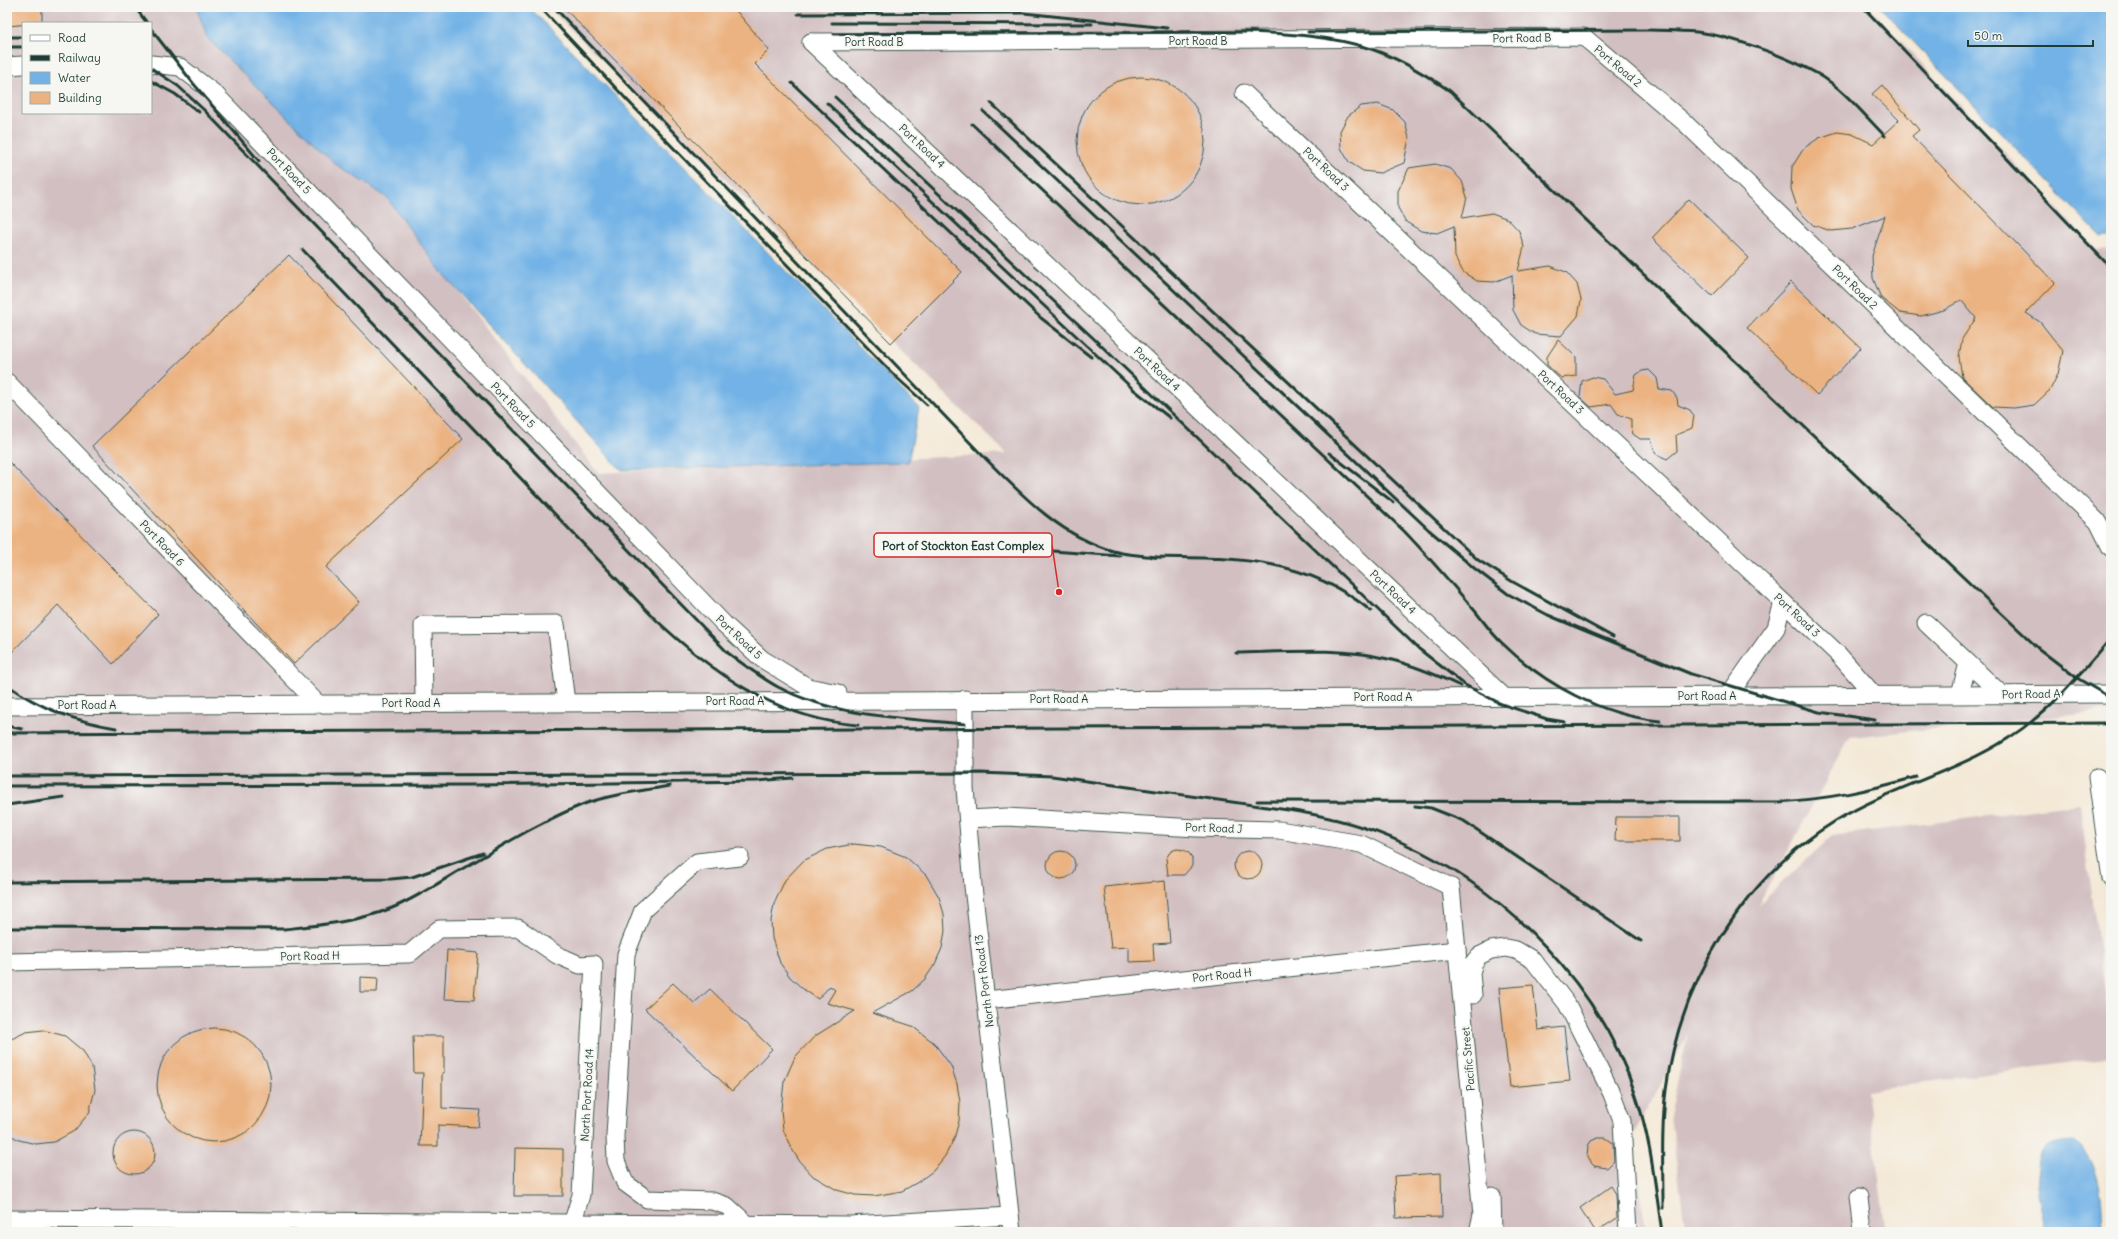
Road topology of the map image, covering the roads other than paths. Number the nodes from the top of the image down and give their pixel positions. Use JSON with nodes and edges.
{"nodes":[{"id":1,"x":1584,"y":37,"type":"joint"},
{"id":2,"x":811,"y":42,"type":"joint"},
{"id":3,"x":152,"y":64,"type":"edge"},
{"id":4,"x":7,"y":66,"type":"edge"},
{"id":5,"x":22,"y":66,"type":"edge"},
{"id":6,"x":1244,"y":93,"type":"dead end"},
{"id":7,"x":7,"y":382,"type":"edge"},
{"id":8,"x":2111,"y":548,"type":"edge"},
{"id":9,"x":1783,"y":602,"type":"junction"},
{"id":10,"x":1926,"y":623,"type":"dead end"},
{"id":11,"x":1968,"y":663,"type":"junction"},
{"id":12,"x":1874,"y":694,"type":"junction"},
{"id":13,"x":1960,"y":694,"type":"junction"},
{"id":14,"x":2002,"y":694,"type":"junction"},
{"id":15,"x":2111,"y":694,"type":"edge"},
{"id":16,"x":1503,"y":696,"type":"junction"},
{"id":17,"x":1728,"y":696,"type":"junction"},
{"id":18,"x":871,"y":700,"type":"junction"},
{"id":19,"x":965,"y":700,"type":"junction"},
{"id":20,"x":566,"y":702,"type":"junction"},
{"id":21,"x":424,"y":703,"type":"junction"},
{"id":22,"x":317,"y":704,"type":"junction"},
{"id":23,"x":7,"y":706,"type":"edge"},
{"id":24,"x":2097,"y":777,"type":"dead end"},
{"id":25,"x":968,"y":819,"type":"junction"},
{"id":26,"x":740,"y":857,"type":"dead end"},
{"id":27,"x":2111,"y":879,"type":"edge"},
{"id":28,"x":1451,"y":887,"type":"joint"},
{"id":29,"x":1458,"y":950,"type":"junction"},
{"id":30,"x":7,"y":962,"type":"edge"},
{"id":31,"x":594,"y":964,"type":"joint"},
{"id":32,"x":986,"y":1000,"type":"junction"},
{"id":33,"x":1858,"y":1196,"type":"dead end"},
{"id":34,"x":7,"y":1219,"type":"edge"},
{"id":35,"x":572,"y":1224,"type":"junction"},
{"id":36,"x":747,"y":1224,"type":"junction"},
{"id":37,"x":1011,"y":1224,"type":"edge"},
{"id":38,"x":1478,"y":1232,"type":"edge"},
{"id":39,"x":1493,"y":1232,"type":"edge"},
{"id":40,"x":1628,"y":1232,"type":"edge"},
{"id":41,"x":1863,"y":1232,"type":"edge"}],
"edges":[{"from":1,"to":2,"type":"street","name":"Port Road B"},
{"from":1,"to":8,"type":"street","name":"Port Road 2"},
{"from":2,"to":16,"type":"street","name":"Port Road 4"},
{"from":3,"to":18,"type":"street","name":"Port Road 5"},
{"from":4,"to":5,"type":"street"},
{"from":6,"to":9,"type":"street","name":"Port Road 3"},
{"from":7,"to":22,"type":"street","name":"Port Road 6"},
{"from":9,"to":12,"type":"street","name":"Port Road 3"},
{"from":9,"to":17,"type":"street"},
{"from":10,"to":11,"type":"street"},
{"from":11,"to":13,"type":"street"},
{"from":11,"to":14,"type":"street"},
{"from":12,"to":13,"type":"street","name":"Port Road A"},
{"from":12,"to":17,"type":"street","name":"Port Road A"},
{"from":13,"to":14,"type":"street","name":"Port Road A"},
{"from":14,"to":15,"type":"street","name":"Port Road A"},
{"from":16,"to":17,"type":"street","name":"Port Road A"},
{"from":16,"to":19,"type":"street","name":"Port Road A"},
{"from":18,"to":19,"type":"street","name":"Port Road A"},
{"from":18,"to":20,"type":"street","name":"Port Road A"},
{"from":19,"to":25,"type":"street","name":"North Port Road 13"},
{"from":20,"to":21,"type":"street","name":"Port Road A"},
{"from":20,"to":21,"type":"street"},
{"from":21,"to":22,"type":"street","name":"Port Road A"},
{"from":22,"to":23,"type":"street","name":"Port Road A"},
{"from":24,"to":27,"type":"street"},
{"from":25,"to":28,"type":"street","name":"Port Road J"},
{"from":25,"to":32,"type":"street","name":"North Port Road 13"},
{"from":26,"to":36,"type":"street"},
{"from":28,"to":29,"type":"street","name":"Pacific Street"},
{"from":29,"to":32,"type":"street","name":"Port Road H"},
{"from":29,"to":38,"type":"street","name":"Pacific Street"},
{"from":30,"to":31,"type":"street","name":"Port Road H"},
{"from":31,"to":35,"type":"street","name":"North Port Road 14"},
{"from":32,"to":37,"type":"street","name":"North Port Road 13"},
{"from":33,"to":41,"type":"street"},
{"from":34,"to":35,"type":"street"},
{"from":35,"to":36,"type":"street"},
{"from":36,"to":37,"type":"street"},
{"from":39,"to":40,"type":"street"}]}
